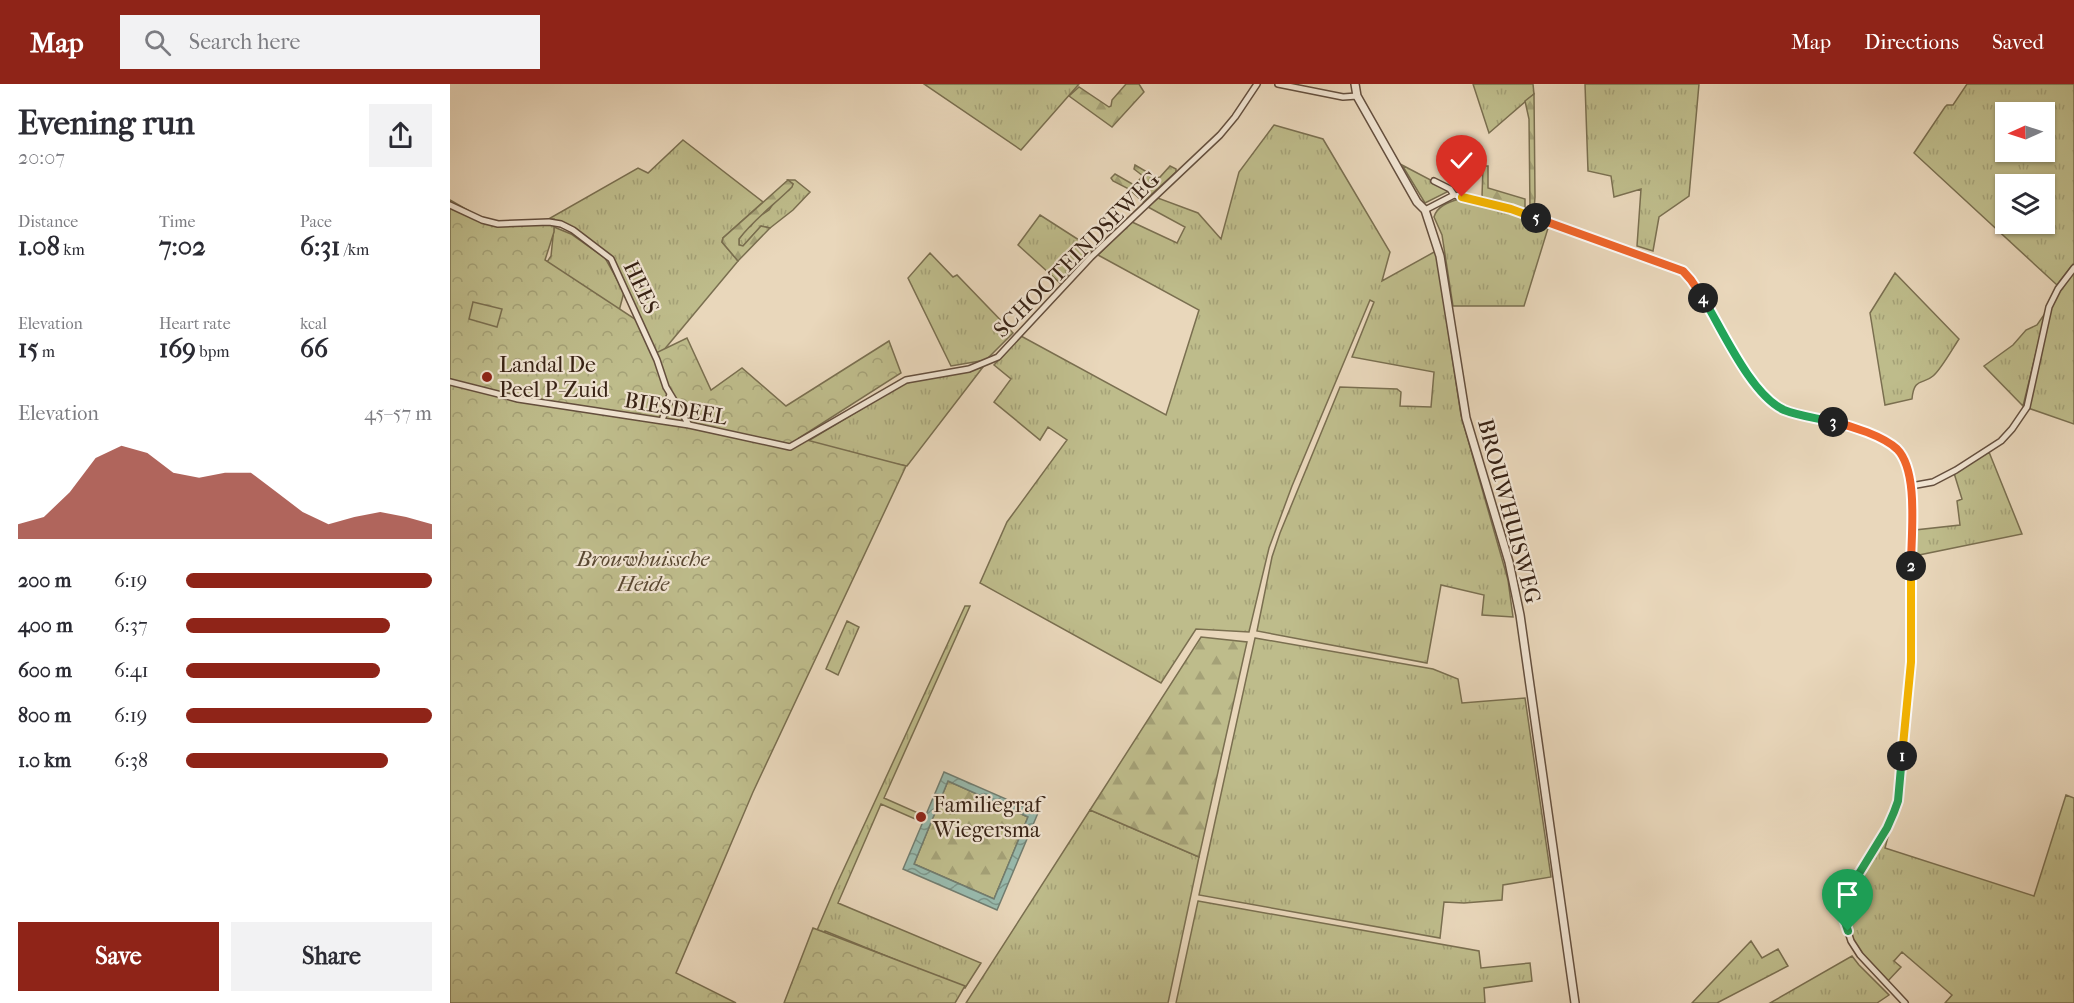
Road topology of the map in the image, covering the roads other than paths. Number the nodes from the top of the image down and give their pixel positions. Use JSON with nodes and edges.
{"nodes":[{"id":1,"x":1257,"y":84,"type":"edge"},
{"id":2,"x":1278,"y":84,"type":"edge"},
{"id":3,"x":1355,"y":84,"type":"edge"},
{"id":4,"x":1357,"y":96,"type":"junction"},
{"id":5,"x":1434,"y":181,"type":"dead end"},
{"id":6,"x":1454,"y":195,"type":"junction"},
{"id":7,"x":450,"y":206,"type":"edge"},
{"id":8,"x":1425,"y":210,"type":"junction"},
{"id":9,"x":2074,"y":268,"type":"edge"},
{"id":10,"x":450,"y":382,"type":"edge"},
{"id":11,"x":670,"y":393,"type":"junction"},
{"id":12,"x":662,"y":421,"type":"junction"},
{"id":13,"x":689,"y":425,"type":"junction"},
{"id":14,"x":790,"y":447,"type":"joint"},
{"id":15,"x":1911,"y":486,"type":"junction"},
{"id":16,"x":1575,"y":1003,"type":"edge"},
{"id":17,"x":1905,"y":1003,"type":"edge"}],
"edges":[{"from":1,"to":14,"type":"street","name":"SCHOOTEINDSEWEG"},
{"from":2,"to":4,"type":"street"},
{"from":3,"to":4,"type":"street","name":"BROUWHUISWEG"},
{"from":4,"to":8,"type":"street","name":"BROUWHUISWEG"},
{"from":5,"to":6,"type":"street"},
{"from":6,"to":8,"type":"street"},
{"from":6,"to":15,"type":"street"},
{"from":7,"to":11,"type":"street","name":"HEES"},
{"from":8,"to":16,"type":"street","name":"BROUWHUISWEG"},
{"from":9,"to":15,"type":"street"},
{"from":10,"to":12,"type":"street","name":"BIESDEEL"},
{"from":11,"to":12,"type":"street"},
{"from":11,"to":13,"type":"street","name":"HEES"},
{"from":12,"to":13,"type":"street","name":"BIESDEEL"},
{"from":13,"to":14,"type":"street","name":"BIESDEEL"},
{"from":15,"to":17,"type":"street"}]}
